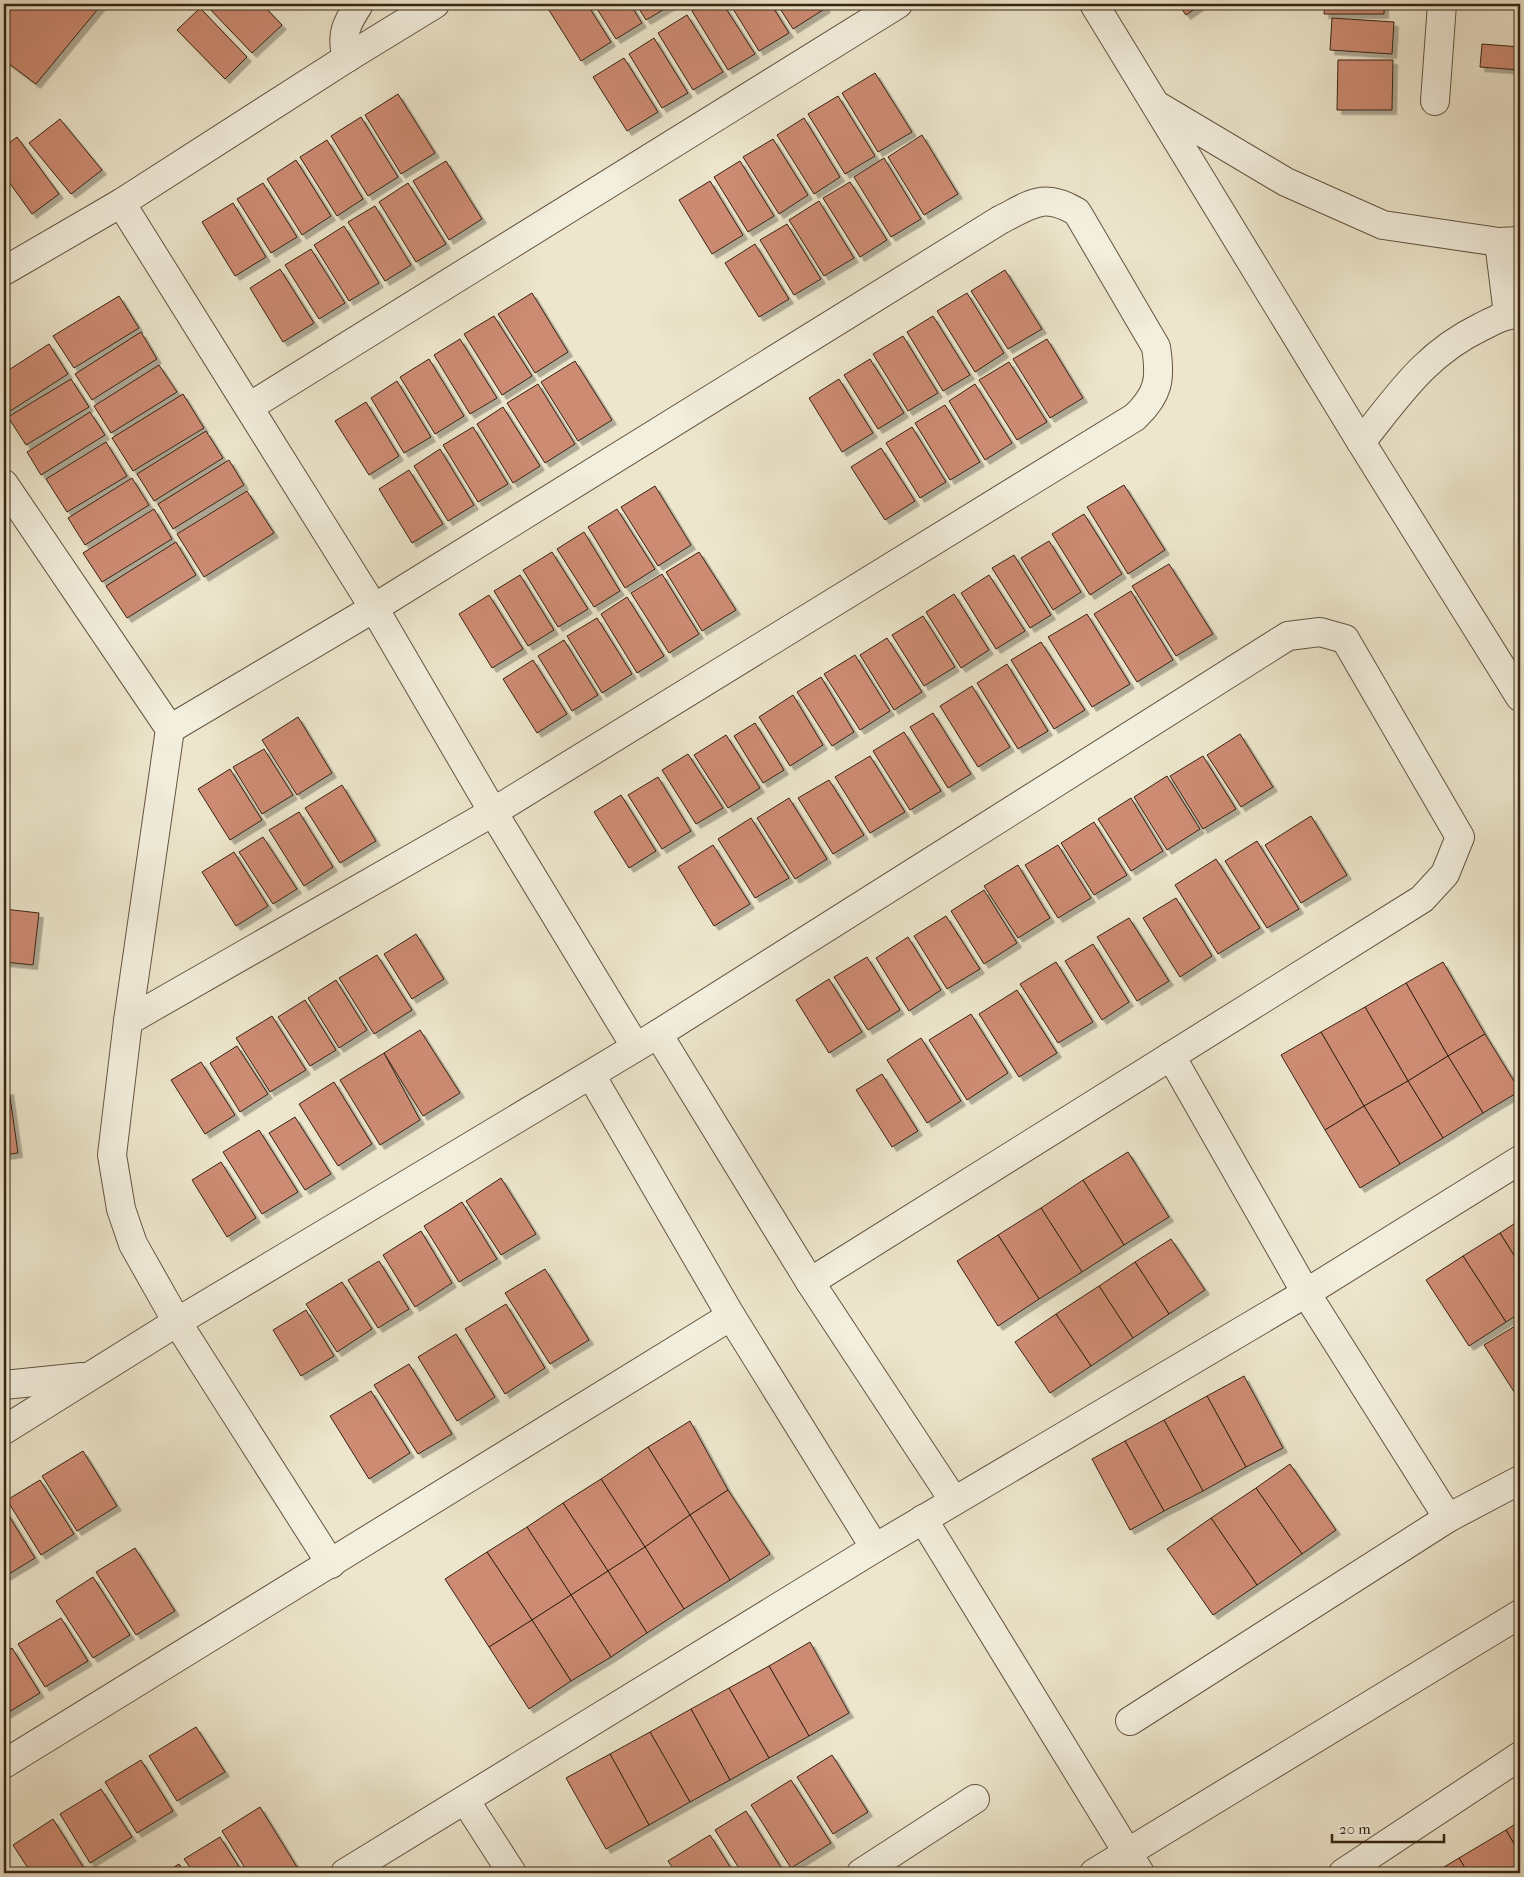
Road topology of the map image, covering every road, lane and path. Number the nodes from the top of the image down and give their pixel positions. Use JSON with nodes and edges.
{"nodes":[{"id":1,"x":359,"y":4,"type":"edge"},
{"id":2,"x":435,"y":4,"type":"edge"},
{"id":3,"x":898,"y":4,"type":"edge"},
{"id":4,"x":1094,"y":4,"type":"edge"},
{"id":5,"x":1442,"y":4,"type":"edge"},
{"id":6,"x":347,"y":58,"type":"junction"},
{"id":7,"x":1434,"y":101,"type":"dead end"},
{"id":8,"x":1155,"y":104,"type":"junction"},
{"id":9,"x":122,"y":203,"type":"junction"},
{"id":10,"x":1509,"y":242,"type":"edge"},
{"id":11,"x":4,"y":271,"type":"edge"},
{"id":12,"x":1514,"y":314,"type":"edge"},
{"id":13,"x":249,"y":407,"type":"junction"},
{"id":14,"x":1361,"y":442,"type":"junction"},
{"id":15,"x":4,"y":484,"type":"edge"},
{"id":16,"x":374,"y":608,"type":"junction"},
{"id":17,"x":1520,"y":697,"type":"edge"},
{"id":18,"x":170,"y":729,"type":"junction"},
{"id":19,"x":493,"y":812,"type":"junction"},
{"id":20,"x":128,"y":1021,"type":"junction"},
{"id":21,"x":646,"y":1040,"type":"junction"},
{"id":22,"x":1171,"y":1056,"type":"junction"},
{"id":23,"x":591,"y":1075,"type":"junction"},
{"id":24,"x":1520,"y":1160,"type":"edge"},
{"id":25,"x":810,"y":1282,"type":"junction"},
{"id":26,"x":1306,"y":1293,"type":"junction"},
{"id":27,"x":731,"y":1316,"type":"junction"},
{"id":28,"x":177,"y":1322,"type":"junction"},
{"id":29,"x":89,"y":1376,"type":"junction"},
{"id":30,"x":4,"y":1385,"type":"edge"},
{"id":31,"x":4,"y":1430,"type":"edge"},
{"id":32,"x":1520,"y":1480,"type":"edge"},
{"id":33,"x":954,"y":1501,"type":"junction"},
{"id":34,"x":1448,"y":1518,"type":"junction"},
{"id":35,"x":924,"y":1520,"type":"junction"},
{"id":36,"x":875,"y":1548,"type":"junction"},
{"id":37,"x":331,"y":1564,"type":"junction"},
{"id":38,"x":1520,"y":1614,"type":"edge"},
{"id":39,"x":1130,"y":1720,"type":"dead end"},
{"id":40,"x":1520,"y":1756,"type":"edge"},
{"id":41,"x":4,"y":1764,"type":"edge"},
{"id":42,"x":975,"y":1799,"type":"dead end"},
{"id":43,"x":465,"y":1800,"type":"junction"},
{"id":44,"x":1134,"y":1863,"type":"edge"},
{"id":45,"x":345,"y":1873,"type":"edge"},
{"id":46,"x":512,"y":1873,"type":"edge"},
{"id":47,"x":861,"y":1873,"type":"edge"},
{"id":48,"x":1094,"y":1873,"type":"edge"},
{"id":49,"x":1343,"y":1873,"type":"edge"}],
"edges":[{"from":1,"to":6,"type":"street"},
{"from":2,"to":6,"type":"street"},
{"from":3,"to":13,"type":"street"},
{"from":4,"to":8,"type":"street"},
{"from":5,"to":7,"type":"street"},
{"from":6,"to":9,"type":"street"},
{"from":8,"to":10,"type":"street"},
{"from":8,"to":14,"type":"street"},
{"from":9,"to":11,"type":"street"},
{"from":9,"to":13,"type":"street"},
{"from":10,"to":12,"type":"street"},
{"from":12,"to":14,"type":"street"},
{"from":13,"to":16,"type":"street"},
{"from":14,"to":17,"type":"street"},
{"from":15,"to":18,"type":"street"},
{"from":16,"to":18,"type":"street"},
{"from":16,"to":19,"type":"street"},
{"from":16,"to":19,"type":"street"},
{"from":18,"to":20,"type":"street"},
{"from":19,"to":20,"type":"street"},
{"from":19,"to":21,"type":"street"},
{"from":20,"to":28,"type":"street"},
{"from":21,"to":22,"type":"street"},
{"from":21,"to":23,"type":"street"},
{"from":21,"to":25,"type":"street"},
{"from":22,"to":25,"type":"street"},
{"from":22,"to":26,"type":"street"},
{"from":23,"to":27,"type":"street"},
{"from":23,"to":28,"type":"street"},
{"from":24,"to":26,"type":"street"},
{"from":25,"to":33,"type":"street"},
{"from":26,"to":33,"type":"street"},
{"from":26,"to":34,"type":"street"},
{"from":27,"to":36,"type":"street"},
{"from":27,"to":37,"type":"street"},
{"from":28,"to":29,"type":"street"},
{"from":28,"to":37,"type":"street"},
{"from":29,"to":30,"type":"street"},
{"from":29,"to":31,"type":"street"},
{"from":32,"to":34,"type":"street"},
{"from":33,"to":35,"type":"street"},
{"from":34,"to":39,"type":"street"},
{"from":35,"to":36,"type":"street"},
{"from":35,"to":44,"type":"street"},
{"from":36,"to":43,"type":"street"},
{"from":37,"to":41,"type":"street"},
{"from":38,"to":44,"type":"street"},
{"from":40,"to":49,"type":"street"},
{"from":42,"to":47,"type":"street"},
{"from":43,"to":45,"type":"street"},
{"from":43,"to":46,"type":"street"},
{"from":44,"to":48,"type":"street"}]}
